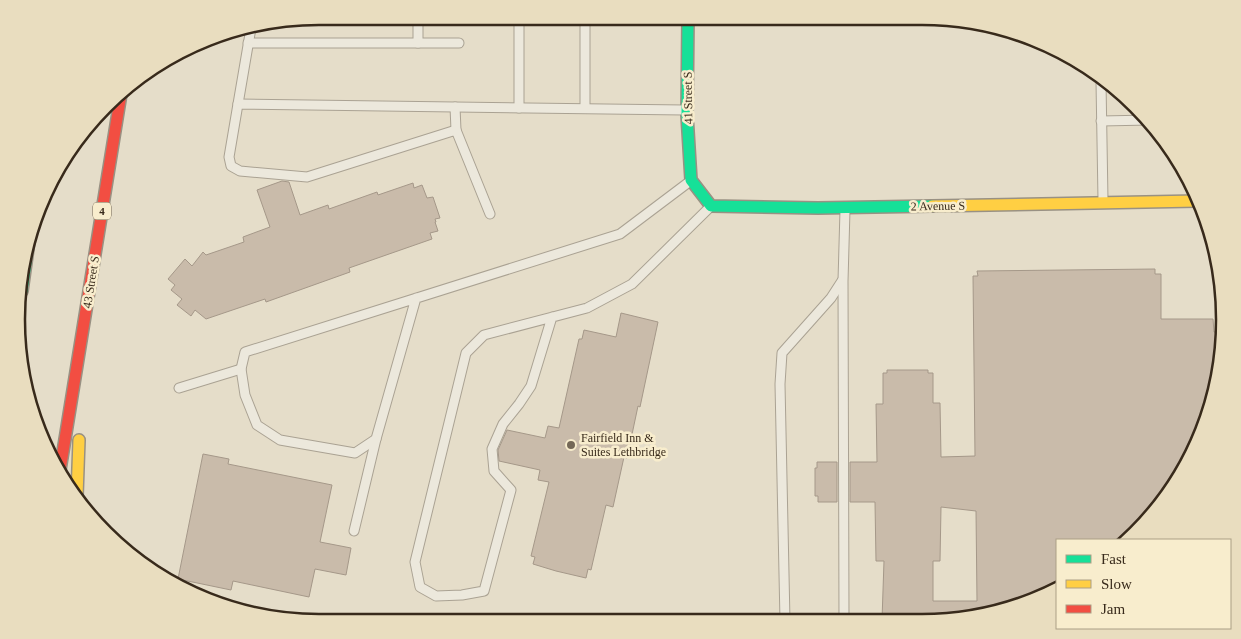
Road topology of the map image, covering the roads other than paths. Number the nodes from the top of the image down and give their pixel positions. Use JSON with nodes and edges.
{"nodes":[{"id":1,"x":418,"y":25,"type":"edge"},
{"id":2,"x":519,"y":25,"type":"edge"},
{"id":3,"x":585,"y":25,"type":"edge"},
{"id":4,"x":688,"y":25,"type":"edge"},
{"id":5,"x":250,"y":34,"type":"edge"},
{"id":6,"x":248,"y":43,"type":"junction"},
{"id":7,"x":418,"y":44,"type":"junction"},
{"id":8,"x":459,"y":44,"type":"dead end"},
{"id":9,"x":1101,"y":86,"type":"edge"},
{"id":10,"x":118,"y":104,"type":"edge"},
{"id":11,"x":238,"y":104,"type":"junction"},
{"id":12,"x":456,"y":107,"type":"junction"},
{"id":13,"x":519,"y":108,"type":"junction"},
{"id":14,"x":585,"y":108,"type":"junction"},
{"id":15,"x":687,"y":110,"type":"junction"},
{"id":16,"x":1139,"y":120,"type":"edge"},
{"id":17,"x":1101,"y":121,"type":"junction"},
{"id":18,"x":456,"y":130,"type":"junction"},
{"id":19,"x":691,"y":180,"type":"junction"},
{"id":20,"x":1191,"y":201,"type":"edge"},
{"id":21,"x":1103,"y":203,"type":"junction"},
{"id":22,"x":711,"y":206,"type":"junction"},
{"id":23,"x":844,"y":208,"type":"junction"},
{"id":24,"x":490,"y":214,"type":"dead end"},
{"id":25,"x":842,"y":281,"type":"junction"},
{"id":26,"x":416,"y":298,"type":"junction"},
{"id":27,"x":552,"y":317,"type":"junction"},
{"id":28,"x":84,"y":327,"type":"junction"},
{"id":29,"x":241,"y":369,"type":"junction"},
{"id":30,"x":179,"y":388,"type":"dead end"},
{"id":31,"x":376,"y":439,"type":"junction"},
{"id":32,"x":61,"y":462,"type":"edge"},
{"id":33,"x":77,"y":486,"type":"edge"},
{"id":34,"x":354,"y":531,"type":"dead end"},
{"id":35,"x":785,"y":614,"type":"edge"},
{"id":36,"x":844,"y":614,"type":"edge"}],
"edges":[{"from":1,"to":7,"type":"lane"},
{"from":2,"to":13,"type":"lane"},
{"from":3,"to":14,"type":"lane"},
{"from":4,"to":15,"type":"main road","name":"41 Street S"},
{"from":5,"to":6,"type":"lane"},
{"from":6,"to":7,"type":"lane"},
{"from":6,"to":11,"type":"lane"},
{"from":7,"to":8,"type":"lane"},
{"from":9,"to":17,"type":"lane"},
{"from":10,"to":28,"type":"main road","name":"43 Street S","number":"4"},
{"from":11,"to":12,"type":"lane"},
{"from":11,"to":18,"type":"lane"},
{"from":12,"to":13,"type":"lane"},
{"from":12,"to":18,"type":"lane"},
{"from":13,"to":14,"type":"lane"},
{"from":14,"to":15,"type":"lane"},
{"from":15,"to":19,"type":"main road","name":"41 Street S"},
{"from":16,"to":17,"type":"lane"},
{"from":17,"to":21,"type":"lane"},
{"from":18,"to":24,"type":"lane"},
{"from":19,"to":22,"type":"main road"},
{"from":19,"to":26,"type":"lane"},
{"from":20,"to":21,"type":"main road","name":"2 Avenue S"},
{"from":21,"to":23,"type":"main road","name":"2 Avenue S"},
{"from":22,"to":23,"type":"main road","name":"2 Avenue S"},
{"from":22,"to":27,"type":"lane"},
{"from":23,"to":25,"type":"lane"},
{"from":25,"to":35,"type":"lane"},
{"from":25,"to":36,"type":"lane"},
{"from":26,"to":29,"type":"lane"},
{"from":26,"to":31,"type":"lane"},
{"from":27,"to":27,"type":"lane"},
{"from":28,"to":32,"type":"main road","name":"43 Street S","number":"4"},
{"from":28,"to":33,"type":"main road"},
{"from":29,"to":30,"type":"lane"},
{"from":29,"to":31,"type":"lane"},
{"from":31,"to":34,"type":"lane"}]}
